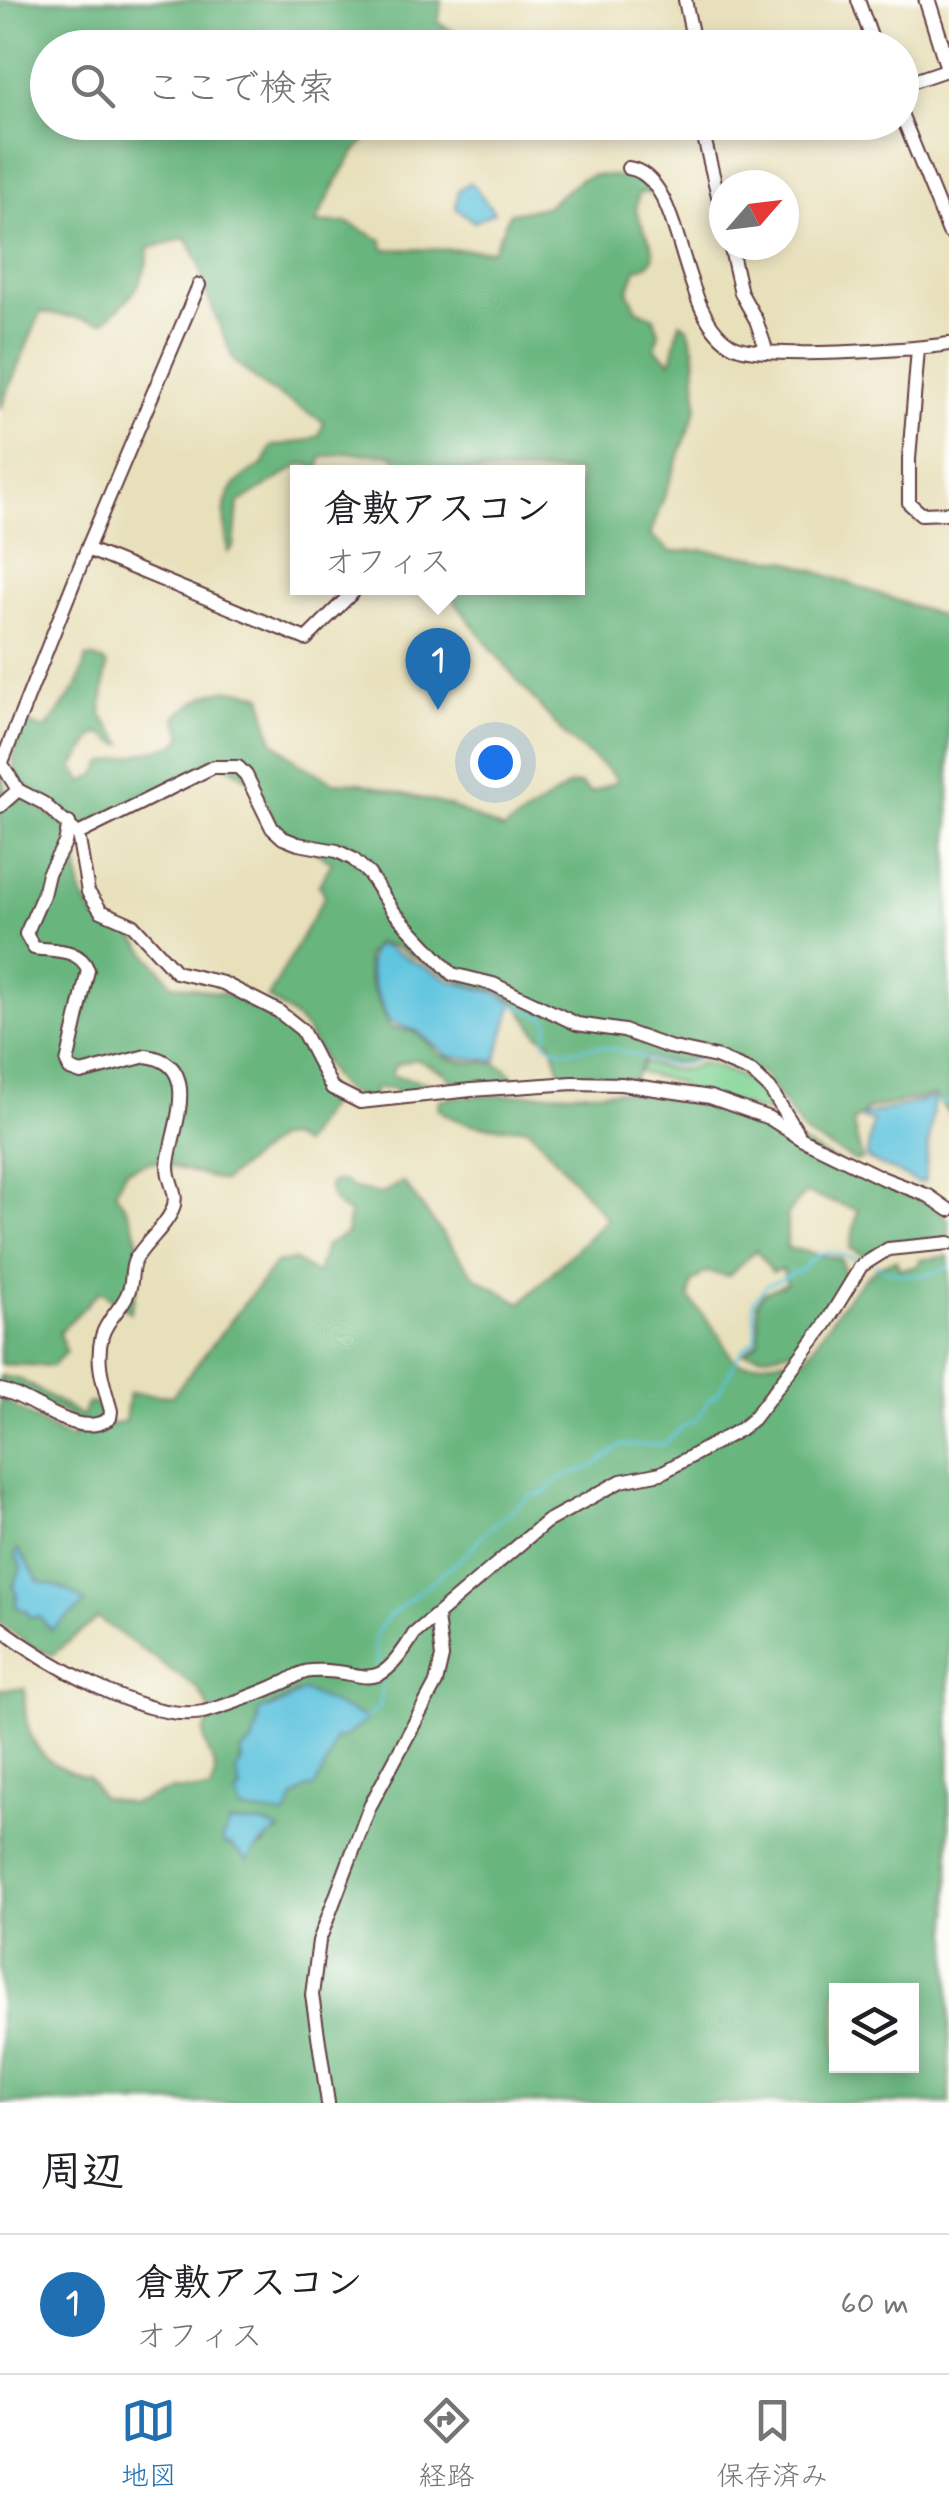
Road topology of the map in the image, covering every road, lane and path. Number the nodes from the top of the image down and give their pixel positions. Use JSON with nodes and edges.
{"nodes":[{"id":1,"x":685,"y":0,"type":"edge"},
{"id":2,"x":858,"y":0,"type":"edge"},
{"id":3,"x":927,"y":0,"type":"edge"},
{"id":4,"x":691,"y":30,"type":"edge"},
{"id":5,"x":869,"y":30,"type":"edge"},
{"id":6,"x":949,"y":70,"type":"edge"},
{"id":7,"x":919,"y":80,"type":"edge"},
{"id":8,"x":705,"y":140,"type":"edge"},
{"id":9,"x":912,"y":140,"type":"edge"},
{"id":10,"x":628,"y":168,"type":"dead end"},
{"id":11,"x":712,"y":170,"type":"edge"},
{"id":12,"x":949,"y":232,"type":"edge"},
{"id":13,"x":733,"y":260,"type":"edge"},
{"id":14,"x":199,"y":285,"type":"dead end"},
{"id":15,"x":949,"y":344,"type":"edge"},
{"id":16,"x":918,"y":349,"type":"junction"},
{"id":17,"x":767,"y":352,"type":"junction"},
{"id":18,"x":949,"y":513,"type":"edge"},
{"id":19,"x":87,"y":548,"type":"junction"},
{"id":20,"x":350,"y":595,"type":"edge"},
{"id":21,"x":1,"y":762,"type":"edge"},
{"id":22,"x":18,"y":790,"type":"junction"},
{"id":23,"x":0,"y":806,"type":"edge"},
{"id":24,"x":74,"y":829,"type":"junction"},
{"id":25,"x":802,"y":1139,"type":"junction"},
{"id":26,"x":949,"y":1210,"type":"edge"},
{"id":27,"x":949,"y":1243,"type":"edge"},
{"id":28,"x":0,"y":1390,"type":"edge"},
{"id":29,"x":436,"y":1618,"type":"junction"},
{"id":30,"x":0,"y":1628,"type":"edge"},
{"id":31,"x":328,"y":2103,"type":"edge"}],
"edges":[{"from":1,"to":4,"type":"street"},
{"from":2,"to":5,"type":"street"},
{"from":3,"to":6,"type":"main road"},
{"from":6,"to":7,"type":"street"},
{"from":8,"to":11,"type":"street"},
{"from":9,"to":12,"type":"street"},
{"from":10,"to":17,"type":"street"},
{"from":13,"to":17,"type":"street"},
{"from":14,"to":19,"type":"street"},
{"from":15,"to":16,"type":"street"},
{"from":16,"to":17,"type":"street"},
{"from":16,"to":18,"type":"street"},
{"from":19,"to":20,"type":"street"},
{"from":19,"to":21,"type":"street"},
{"from":21,"to":22,"type":"street"},
{"from":22,"to":23,"type":"street"},
{"from":22,"to":24,"type":"street"},
{"from":24,"to":25,"type":"street"},
{"from":24,"to":25,"type":"street"},
{"from":24,"to":28,"type":"street"},
{"from":25,"to":26,"type":"street"},
{"from":27,"to":29,"type":"street"},
{"from":29,"to":30,"type":"street"},
{"from":29,"to":31,"type":"street"}]}
